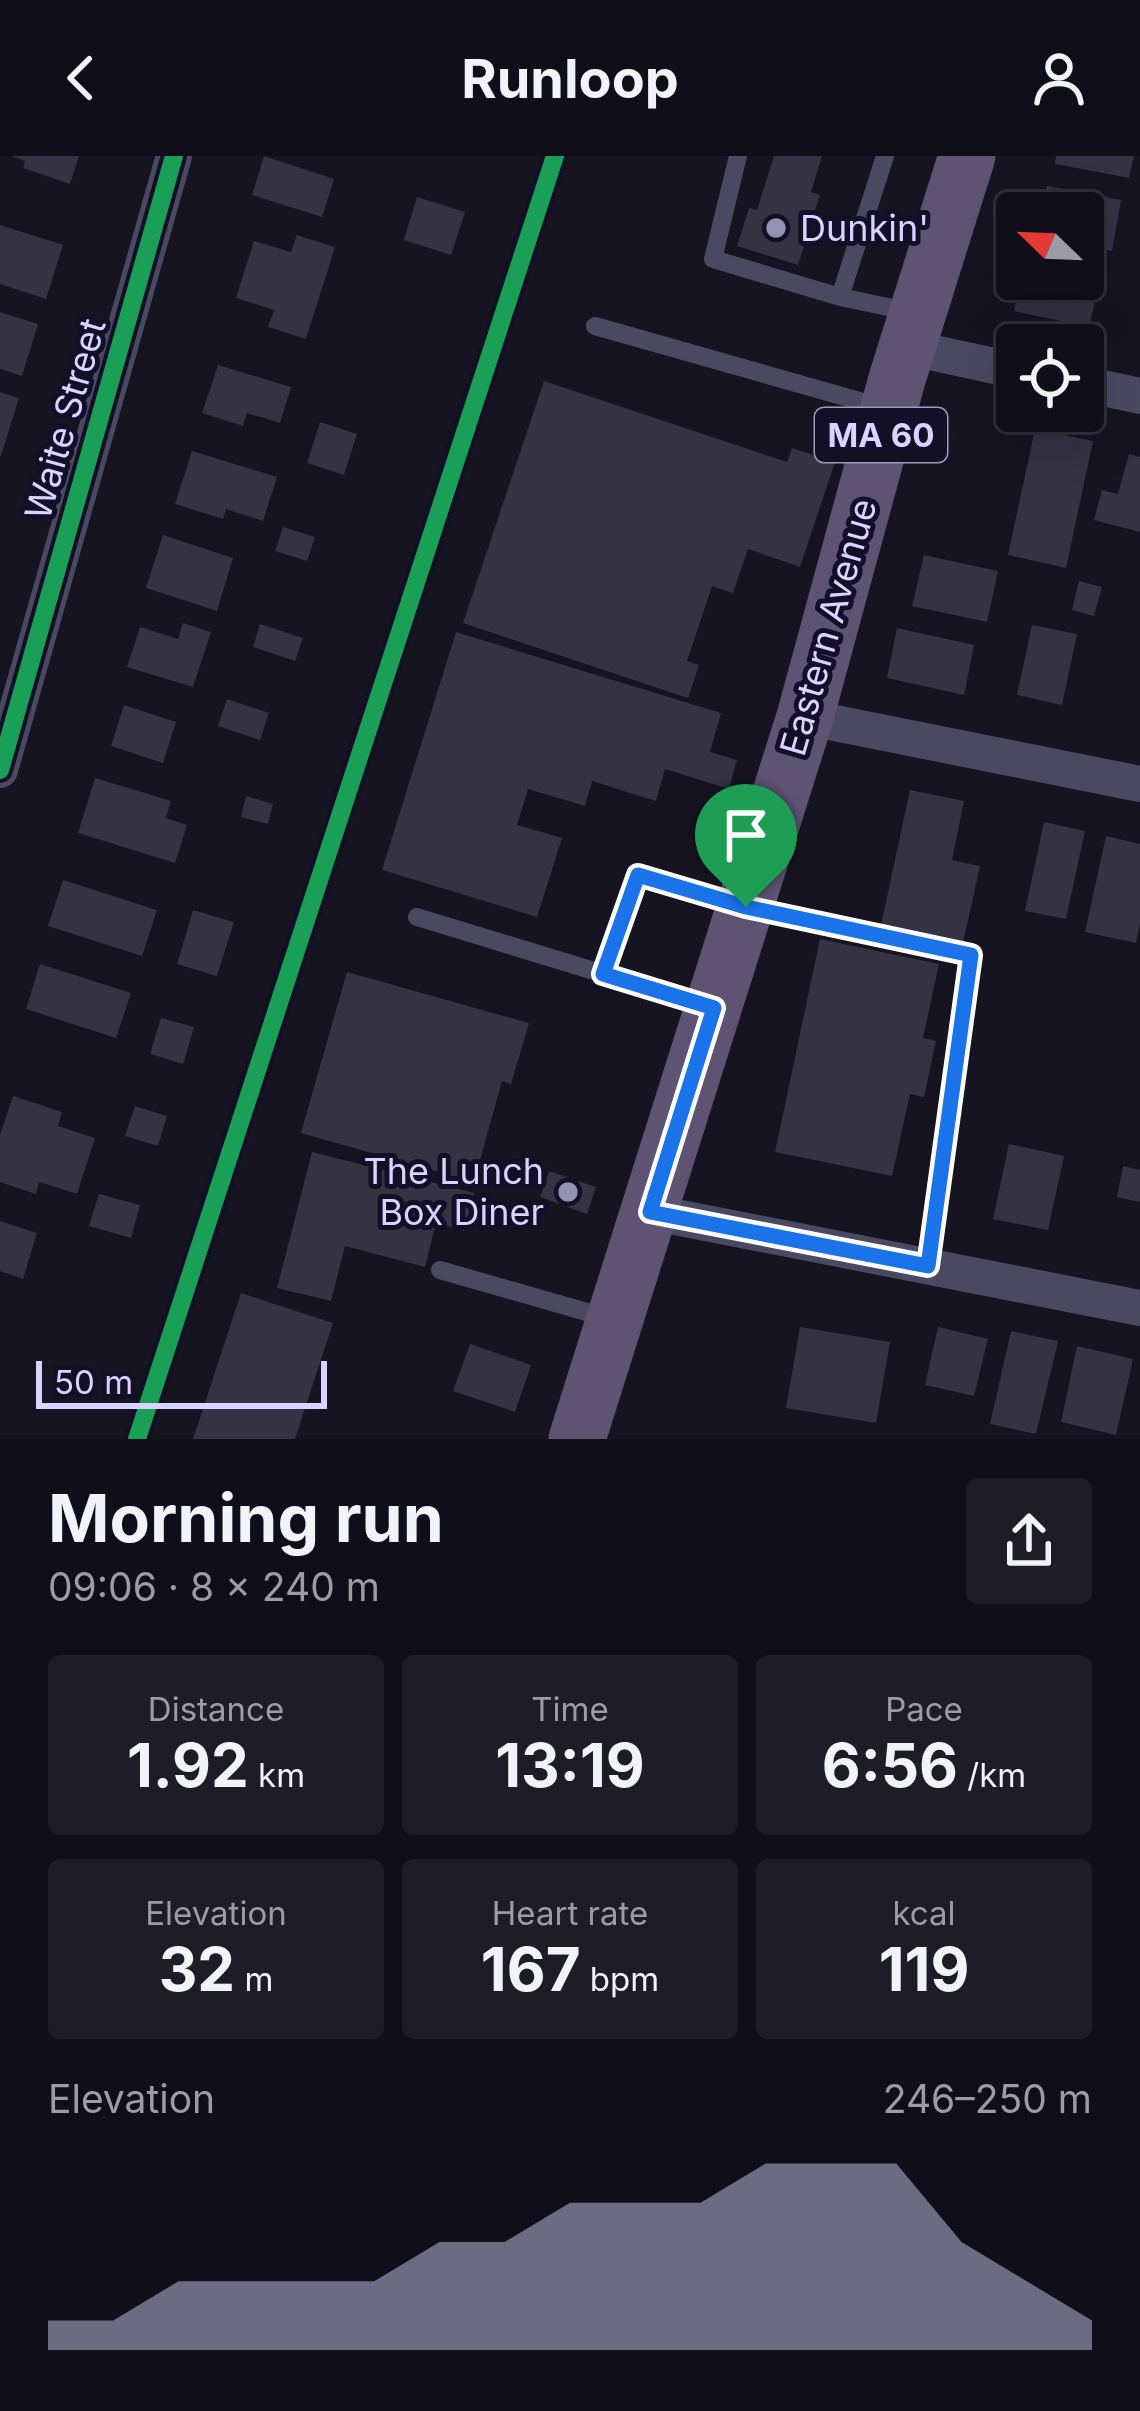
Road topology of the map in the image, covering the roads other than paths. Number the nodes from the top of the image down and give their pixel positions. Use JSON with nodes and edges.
{"nodes":[{"id":1,"x":174,"y":156,"type":"edge"},
{"id":2,"x":739,"y":156,"type":"edge"},
{"id":3,"x":885,"y":156,"type":"edge"},
{"id":4,"x":967,"y":156,"type":"edge"},
{"id":5,"x":839,"y":297,"type":"junction"},
{"id":6,"x":596,"y":326,"type":"dead end"},
{"id":7,"x":912,"y":330,"type":"junction"},
{"id":8,"x":996,"y":363,"type":"edge"},
{"id":9,"x":1104,"y":388,"type":"edge"},
{"id":10,"x":1140,"y":395,"type":"edge"},
{"id":11,"x":888,"y":409,"type":"junction"},
{"id":12,"x":805,"y":717,"type":"junction"},
{"id":13,"x":0,"y":770,"type":"edge"},
{"id":14,"x":1140,"y":784,"type":"edge"},
{"id":15,"x":746,"y":907,"type":"junction"},
{"id":16,"x":417,"y":917,"type":"dead end"},
{"id":17,"x":603,"y":974,"type":"junction"},
{"id":18,"x":714,"y":1008,"type":"junction"},
{"id":19,"x":650,"y":1212,"type":"junction"},
{"id":20,"x":928,"y":1266,"type":"junction"},
{"id":21,"x":440,"y":1270,"type":"dead end"},
{"id":22,"x":1140,"y":1308,"type":"edge"},
{"id":23,"x":616,"y":1321,"type":"junction"},
{"id":24,"x":577,"y":1439,"type":"edge"}],
"edges":[{"from":1,"to":13,"type":"street","name":"Waite Street"},
{"from":2,"to":5,"type":"lane"},
{"from":3,"to":5,"type":"lane"},
{"from":4,"to":7,"type":"main road","name":"Eastern Avenue","number":"MA 60"},
{"from":5,"to":7,"type":"lane"},
{"from":6,"to":11,"type":"lane"},
{"from":7,"to":8,"type":"street"},
{"from":7,"to":11,"type":"main road","name":"Eastern Avenue","number":"MA 60"},
{"from":9,"to":10,"type":"street"},
{"from":11,"to":12,"type":"main road","name":"Eastern Avenue","number":"MA 60"},
{"from":12,"to":14,"type":"street"},
{"from":12,"to":15,"type":"main road","name":"Eastern Avenue","number":"MA 60"},
{"from":15,"to":17,"type":"lane"},
{"from":15,"to":18,"type":"main road","name":"Eastern Avenue","number":"MA 60"},
{"from":15,"to":20,"type":"lane"},
{"from":16,"to":17,"type":"lane"},
{"from":17,"to":18,"type":"lane"},
{"from":18,"to":19,"type":"main road","name":"Eastern Avenue","number":"MA 60"},
{"from":19,"to":20,"type":"street"},
{"from":19,"to":23,"type":"main road","name":"Eastern Avenue","number":"MA 60"},
{"from":20,"to":22,"type":"street"},
{"from":21,"to":23,"type":"lane"},
{"from":23,"to":24,"type":"main road","name":"Eastern Avenue","number":"MA 60"}]}
